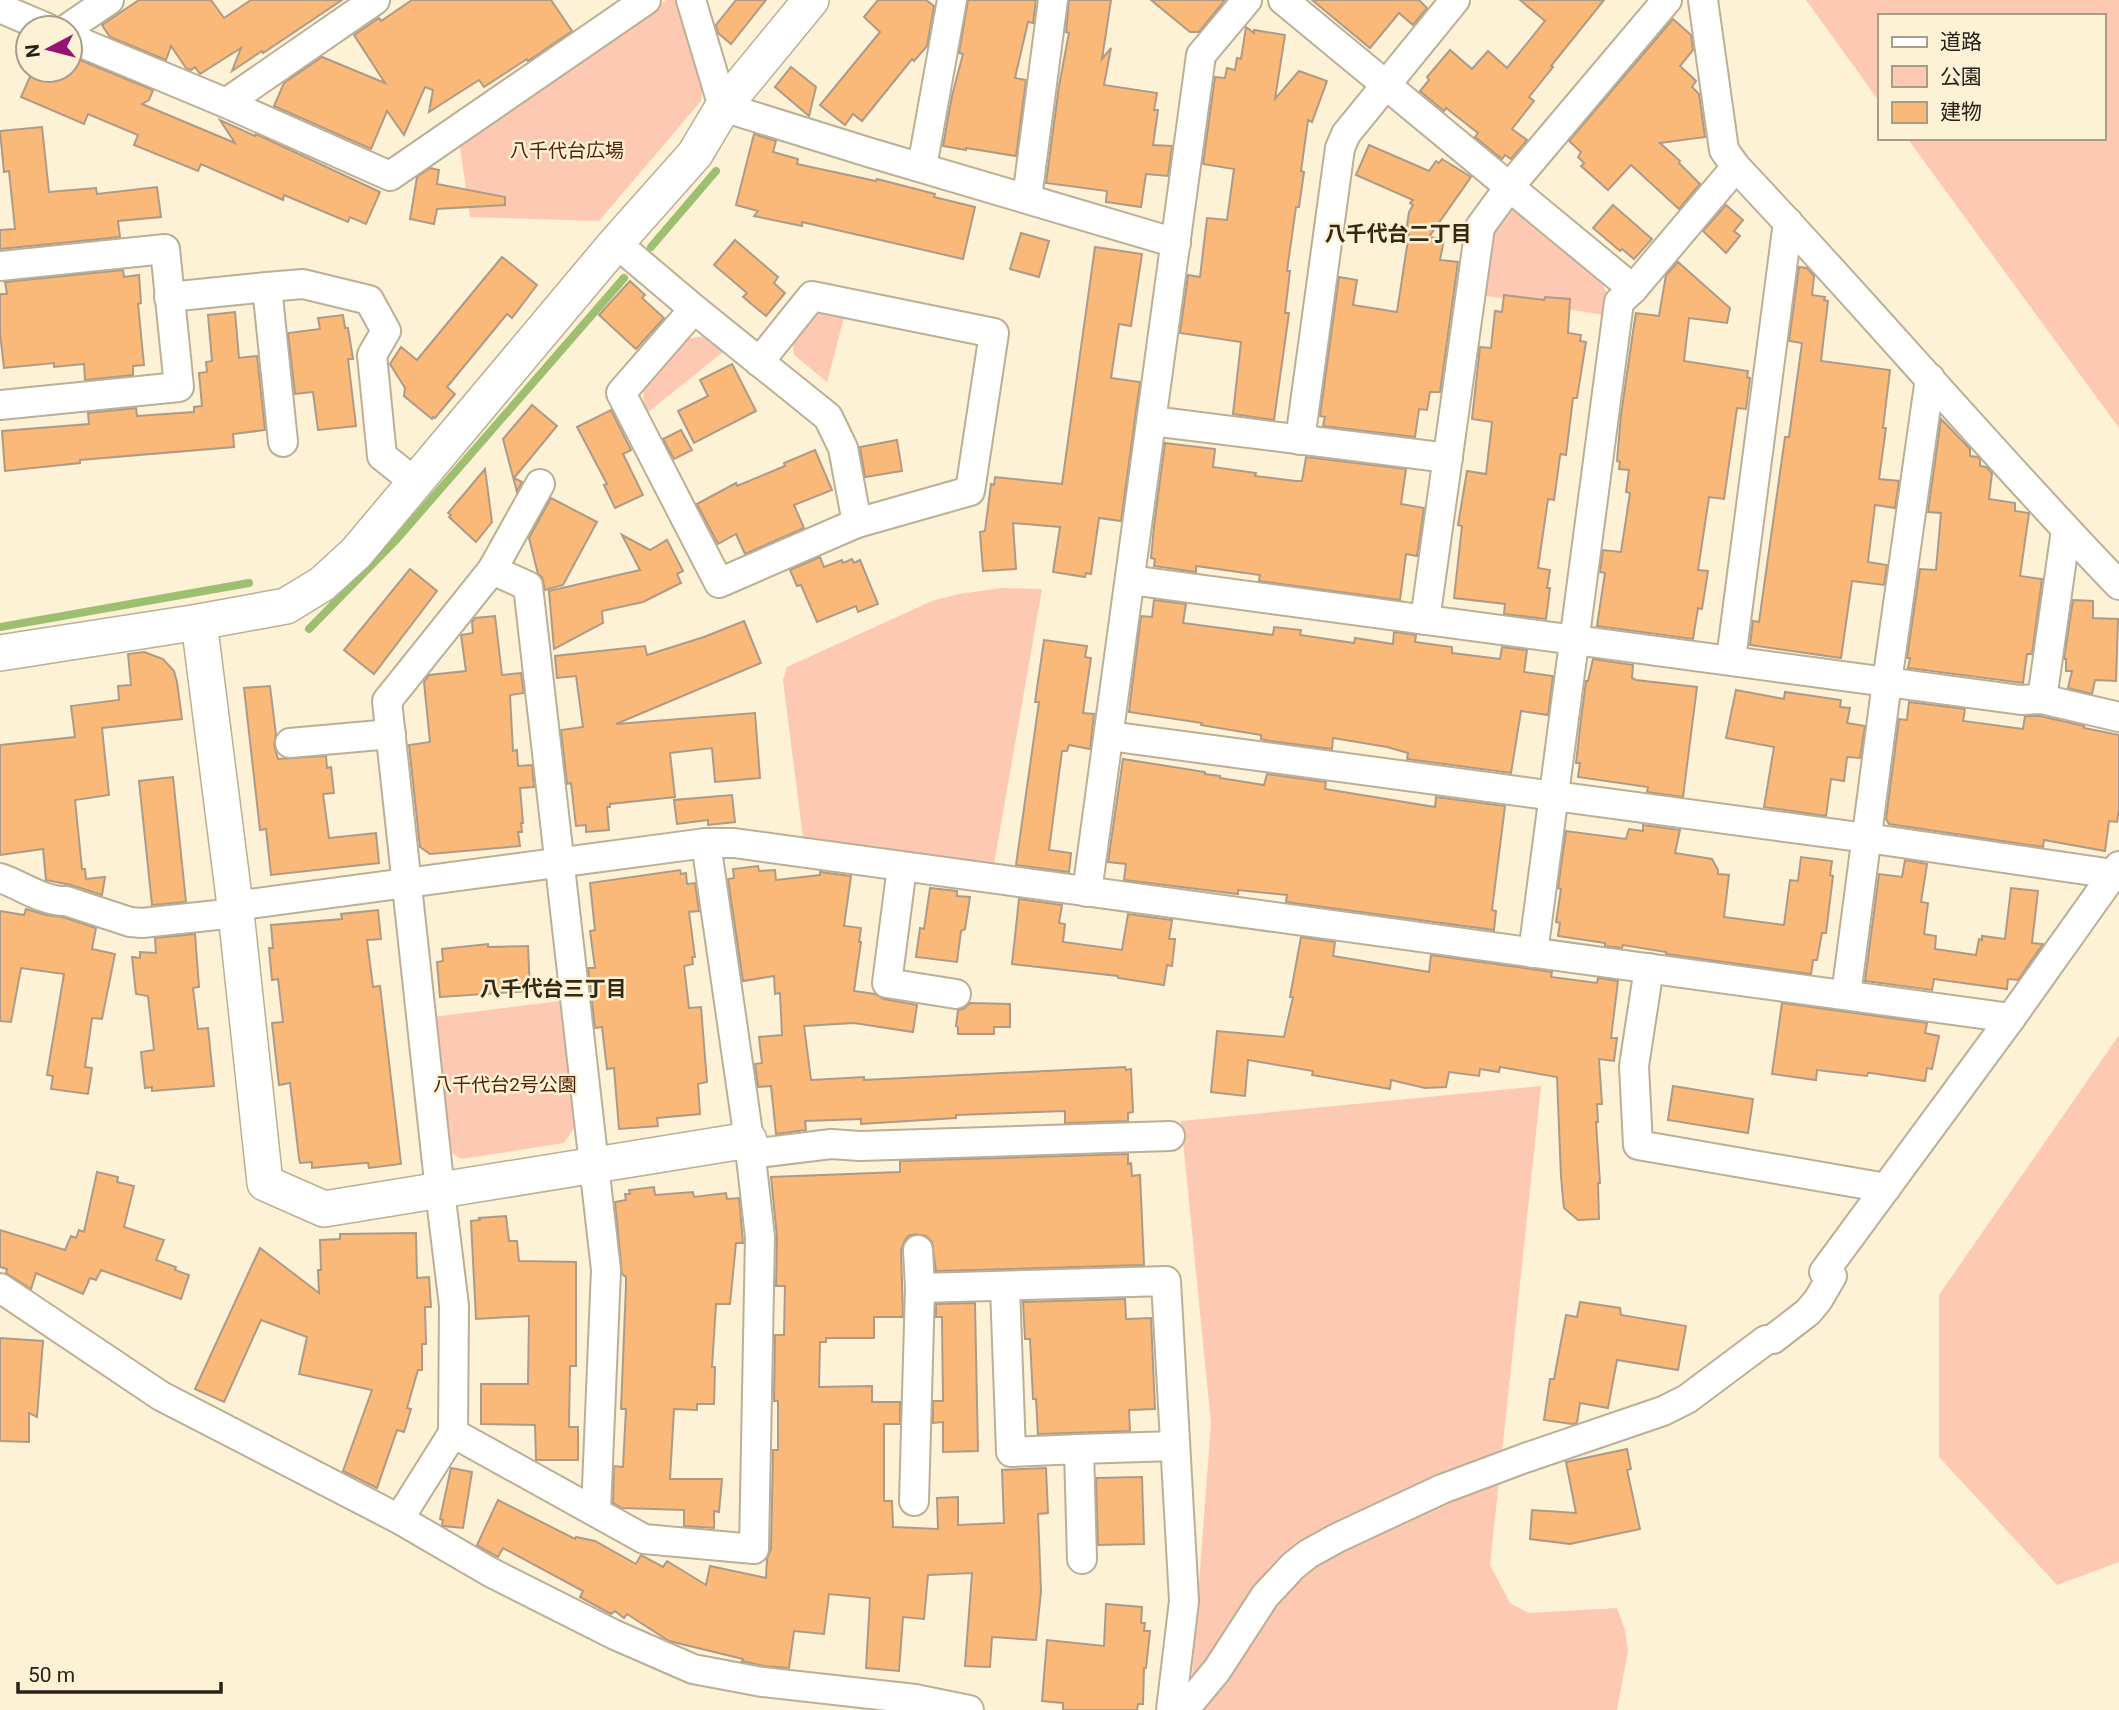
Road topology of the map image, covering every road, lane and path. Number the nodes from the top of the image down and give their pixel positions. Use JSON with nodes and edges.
{"nodes":[{"id":1,"x":109,"y":0,"type":"edge"},
{"id":2,"x":375,"y":0,"type":"edge"},
{"id":3,"x":646,"y":0,"type":"edge"},
{"id":4,"x":691,"y":0,"type":"edge"},
{"id":5,"x":811,"y":0,"type":"edge"},
{"id":6,"x":952,"y":0,"type":"edge"},
{"id":7,"x":1053,"y":0,"type":"edge"},
{"id":8,"x":1247,"y":0,"type":"edge"},
{"id":9,"x":1283,"y":0,"type":"edge"},
{"id":10,"x":1455,"y":0,"type":"edge"},
{"id":11,"x":1667,"y":0,"type":"edge"},
{"id":12,"x":1703,"y":0,"type":"edge"},
{"id":13,"x":84,"y":17,"type":"edge"},
{"id":14,"x":84,"y":44,"type":"edge"},
{"id":15,"x":1385,"y":85,"type":"junction"},
{"id":16,"x":226,"y":103,"type":"junction"},
{"id":17,"x":723,"y":107,"type":"junction"},
{"id":18,"x":922,"y":167,"type":"junction"},
{"id":19,"x":1735,"y":167,"type":"junction"},
{"id":20,"x":1510,"y":187,"type":"junction"},
{"id":21,"x":1027,"y":198,"type":"junction"},
{"id":22,"x":1788,"y":222,"type":"junction"},
{"id":23,"x":617,"y":243,"type":"junction"},
{"id":24,"x":1176,"y":243,"type":"junction"},
{"id":25,"x":0,"y":266,"type":"edge"},
{"id":26,"x":267,"y":287,"type":"junction"},
{"id":27,"x":1633,"y":289,"type":"junction"},
{"id":28,"x":170,"y":297,"type":"junction"},
{"id":29,"x":694,"y":309,"type":"junction"},
{"id":30,"x":759,"y":362,"type":"junction"},
{"id":31,"x":1930,"y":378,"type":"junction"},
{"id":32,"x":0,"y":405,"type":"edge"},
{"id":33,"x":1152,"y":421,"type":"junction"},
{"id":34,"x":1300,"y":440,"type":"junction"},
{"id":35,"x":283,"y":442,"type":"dead end"},
{"id":36,"x":1448,"y":458,"type":"junction"},
{"id":37,"x":416,"y":483,"type":"junction"},
{"id":38,"x":540,"y":484,"type":"dead end"},
{"id":39,"x":857,"y":523,"type":"junction"},
{"id":40,"x":2066,"y":530,"type":"junction"},
{"id":41,"x":492,"y":570,"type":"junction"},
{"id":42,"x":1130,"y":580,"type":"junction"},
{"id":43,"x":2119,"y":585,"type":"edge"},
{"id":44,"x":1425,"y":620,"type":"junction"},
{"id":45,"x":199,"y":622,"type":"junction"},
{"id":46,"x":1574,"y":639,"type":"junction"},
{"id":47,"x":0,"y":653,"type":"edge"},
{"id":48,"x":1731,"y":660,"type":"junction"},
{"id":49,"x":1887,"y":682,"type":"junction"},
{"id":50,"x":2042,"y":699,"type":"junction"},
{"id":51,"x":2119,"y":717,"type":"edge"},
{"id":52,"x":391,"y":734,"type":"junction"},
{"id":53,"x":1109,"y":736,"type":"junction"},
{"id":54,"x":290,"y":743,"type":"dead end"},
{"id":55,"x":1554,"y":796,"type":"junction"},
{"id":56,"x":1867,"y":838,"type":"junction"},
{"id":57,"x":706,"y":843,"type":"junction"},
{"id":58,"x":558,"y":863,"type":"junction"},
{"id":59,"x":902,"y":867,"type":"junction"},
{"id":60,"x":2116,"y":870,"type":"edge"},
{"id":61,"x":0,"y":878,"type":"edge"},
{"id":62,"x":407,"y":883,"type":"junction"},
{"id":63,"x":1087,"y":892,"type":"junction"},
{"id":64,"x":236,"y":909,"type":"junction"},
{"id":65,"x":1533,"y":953,"type":"junction"},
{"id":66,"x":1649,"y":968,"type":"junction"},
{"id":67,"x":956,"y":994,"type":"dead end"},
{"id":68,"x":1846,"y":995,"type":"junction"},
{"id":69,"x":2011,"y":1018,"type":"junction"},
{"id":70,"x":1170,"y":1136,"type":"dead end"},
{"id":71,"x":749,"y":1147,"type":"junction"},
{"id":72,"x":593,"y":1164,"type":"junction"},
{"id":73,"x":1886,"y":1188,"type":"junction"},
{"id":74,"x":440,"y":1191,"type":"junction"},
{"id":75,"x":918,"y":1250,"type":"dead end"},
{"id":76,"x":0,"y":1287,"type":"edge"},
{"id":77,"x":1006,"y":1287,"type":"junction"},
{"id":78,"x":920,"y":1288,"type":"junction"},
{"id":79,"x":453,"y":1433,"type":"junction"},
{"id":80,"x":1175,"y":1446,"type":"junction"},
{"id":81,"x":1079,"y":1449,"type":"junction"},
{"id":82,"x":914,"y":1501,"type":"dead end"},
{"id":83,"x":596,"y":1511,"type":"junction"},
{"id":84,"x":399,"y":1519,"type":"junction"},
{"id":85,"x":1082,"y":1559,"type":"dead end"},
{"id":86,"x":969,"y":1710,"type":"edge"},
{"id":87,"x":1174,"y":1710,"type":"edge"}],
"edges":[{"from":1,"to":13,"type":"street"},
{"from":2,"to":16,"type":"street"},
{"from":3,"to":16,"type":"street"},
{"from":4,"to":17,"type":"street"},
{"from":5,"to":17,"type":"street"},
{"from":6,"to":18,"type":"street"},
{"from":7,"to":21,"type":"street"},
{"from":8,"to":24,"type":"street"},
{"from":9,"to":15,"type":"street"},
{"from":10,"to":15,"type":"street"},
{"from":11,"to":20,"type":"street"},
{"from":12,"to":19,"type":"street"},
{"from":14,"to":16,"type":"street"},
{"from":15,"to":20,"type":"street"},
{"from":15,"to":34,"type":"street"},
{"from":17,"to":18,"type":"street"},
{"from":17,"to":23,"type":"street"},
{"from":18,"to":21,"type":"street"},
{"from":19,"to":22,"type":"street"},
{"from":19,"to":27,"type":"street"},
{"from":20,"to":27,"type":"street"},
{"from":20,"to":36,"type":"street"},
{"from":21,"to":24,"type":"street"},
{"from":22,"to":31,"type":"street"},
{"from":22,"to":48,"type":"street"},
{"from":23,"to":29,"type":"street"},
{"from":23,"to":37,"type":"street"},
{"from":24,"to":33,"type":"street"},
{"from":25,"to":28,"type":"street"},
{"from":26,"to":28,"type":"street"},
{"from":26,"to":35,"type":"street"},
{"from":26,"to":37,"type":"street"},
{"from":27,"to":46,"type":"street"},
{"from":28,"to":32,"type":"street"},
{"from":29,"to":30,"type":"street"},
{"from":29,"to":39,"type":"street"},
{"from":30,"to":39,"type":"street"},
{"from":30,"to":39,"type":"street"},
{"from":31,"to":40,"type":"street"},
{"from":31,"to":49,"type":"street"},
{"from":33,"to":34,"type":"street"},
{"from":33,"to":42,"type":"street"},
{"from":34,"to":36,"type":"street"},
{"from":36,"to":44,"type":"street"},
{"from":37,"to":45,"type":"street"},
{"from":38,"to":41,"type":"street"},
{"from":40,"to":43,"type":"street"},
{"from":40,"to":50,"type":"street"},
{"from":41,"to":52,"type":"street"},
{"from":41,"to":58,"type":"street"},
{"from":42,"to":44,"type":"street"},
{"from":42,"to":53,"type":"street"},
{"from":44,"to":46,"type":"street"},
{"from":45,"to":47,"type":"street"},
{"from":45,"to":64,"type":"street"},
{"from":46,"to":48,"type":"street"},
{"from":46,"to":55,"type":"street"},
{"from":48,"to":49,"type":"street"},
{"from":49,"to":50,"type":"street"},
{"from":49,"to":56,"type":"street"},
{"from":50,"to":51,"type":"street"},
{"from":52,"to":54,"type":"street"},
{"from":52,"to":62,"type":"street"},
{"from":53,"to":55,"type":"street"},
{"from":53,"to":63,"type":"street"},
{"from":55,"to":56,"type":"street"},
{"from":55,"to":65,"type":"street"},
{"from":56,"to":60,"type":"street"},
{"from":56,"to":68,"type":"street"},
{"from":57,"to":58,"type":"street"},
{"from":57,"to":59,"type":"street"},
{"from":57,"to":71,"type":"street"},
{"from":58,"to":62,"type":"street"},
{"from":58,"to":72,"type":"street"},
{"from":59,"to":63,"type":"street"},
{"from":59,"to":67,"type":"street"},
{"from":60,"to":69,"type":"street"},
{"from":61,"to":64,"type":"street"},
{"from":62,"to":64,"type":"street"},
{"from":62,"to":74,"type":"street"},
{"from":63,"to":65,"type":"street"},
{"from":64,"to":74,"type":"street"},
{"from":65,"to":66,"type":"street"},
{"from":66,"to":68,"type":"street"},
{"from":66,"to":73,"type":"street"},
{"from":68,"to":69,"type":"street"},
{"from":69,"to":73,"type":"street"},
{"from":70,"to":71,"type":"street"},
{"from":71,"to":72,"type":"street"},
{"from":71,"to":83,"type":"street"},
{"from":72,"to":74,"type":"street"},
{"from":72,"to":83,"type":"street"},
{"from":73,"to":87,"type":"street"},
{"from":74,"to":79,"type":"street"},
{"from":75,"to":78,"type":"street"},
{"from":76,"to":84,"type":"street"},
{"from":77,"to":78,"type":"street"},
{"from":77,"to":80,"type":"street"},
{"from":77,"to":81,"type":"street"},
{"from":78,"to":82,"type":"street"},
{"from":79,"to":83,"type":"street"},
{"from":79,"to":84,"type":"street"},
{"from":80,"to":81,"type":"street"},
{"from":80,"to":87,"type":"street"},
{"from":81,"to":85,"type":"street"},
{"from":84,"to":86,"type":"street"}]}
